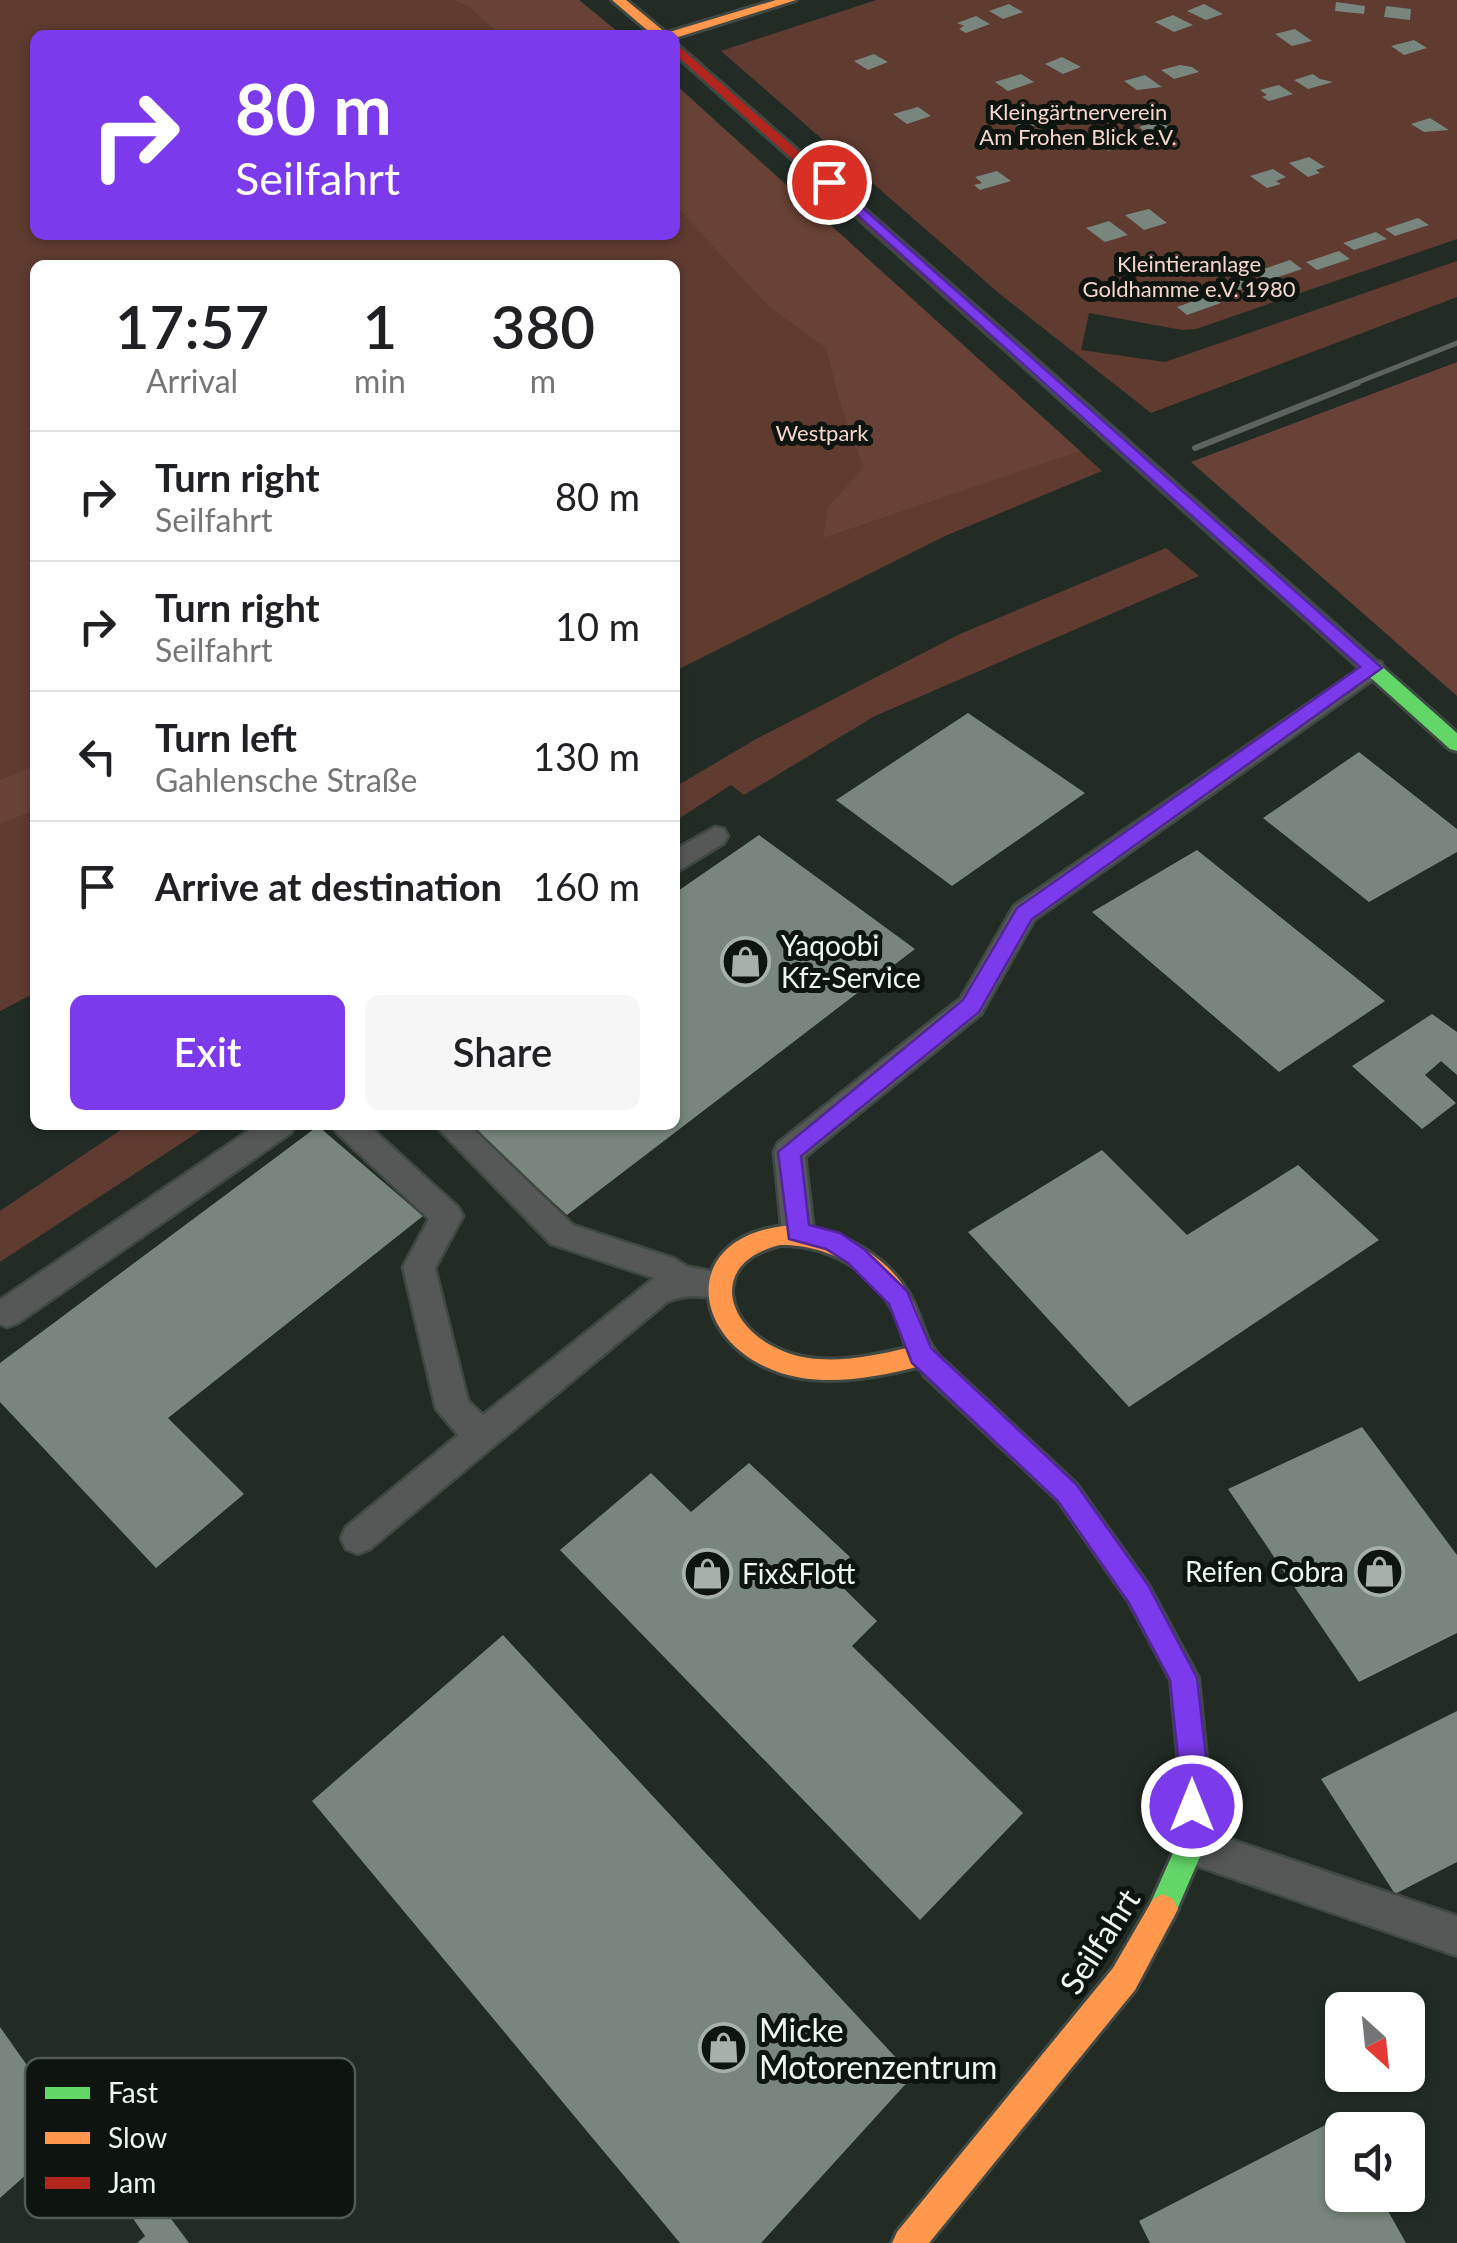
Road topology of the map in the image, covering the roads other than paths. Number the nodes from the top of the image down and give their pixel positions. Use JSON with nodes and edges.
{"nodes":[{"id":1,"x":618,"y":0,"type":"edge"},
{"id":2,"x":790,"y":0,"type":"edge"},
{"id":3,"x":655,"y":30,"type":"edge"},
{"id":4,"x":680,"y":32,"type":"edge"},
{"id":5,"x":680,"y":51,"type":"edge"},
{"id":6,"x":1372,"y":668,"type":"junction"},
{"id":7,"x":1457,"y":744,"type":"edge"},
{"id":8,"x":715,"y":836,"type":"dead end"},
{"id":9,"x":680,"y":860,"type":"edge"},
{"id":10,"x":273,"y":1130,"type":"edge"},
{"id":11,"x":353,"y":1130,"type":"edge"},
{"id":12,"x":455,"y":1130,"type":"edge"},
{"id":13,"x":798,"y":1232,"type":"junction"},
{"id":14,"x":682,"y":1280,"type":"junction"},
{"id":15,"x":718,"y":1284,"type":"junction"},
{"id":16,"x":7,"y":1313,"type":"dead end"},
{"id":17,"x":921,"y":1355,"type":"junction"},
{"id":18,"x":480,"y":1434,"type":"junction"},
{"id":19,"x":358,"y":1538,"type":"dead end"},
{"id":20,"x":1191,"y":1845,"type":"junction"},
{"id":21,"x":1457,"y":1936,"type":"edge"},
{"id":22,"x":908,"y":2243,"type":"edge"}],
"edges":[{"from":1,"to":3,"type":"street"},
{"from":2,"to":4,"type":"street"},
{"from":5,"to":6,"type":"street"},
{"from":6,"to":7,"type":"street"},
{"from":6,"to":13,"type":"lane"},
{"from":8,"to":9,"type":"lane"},
{"from":10,"to":16,"type":"lane"},
{"from":11,"to":18,"type":"lane"},
{"from":12,"to":14,"type":"lane"},
{"from":13,"to":15,"type":"street"},
{"from":13,"to":17,"type":"street","name":"Seilfahrt"},
{"from":14,"to":15,"type":"lane"},
{"from":14,"to":18,"type":"lane"},
{"from":15,"to":17,"type":"street"},
{"from":17,"to":20,"type":"street","name":"Seilfahrt"},
{"from":18,"to":19,"type":"lane"},
{"from":20,"to":21,"type":"lane"},
{"from":20,"to":22,"type":"street","name":"Seilfahrt"}]}
